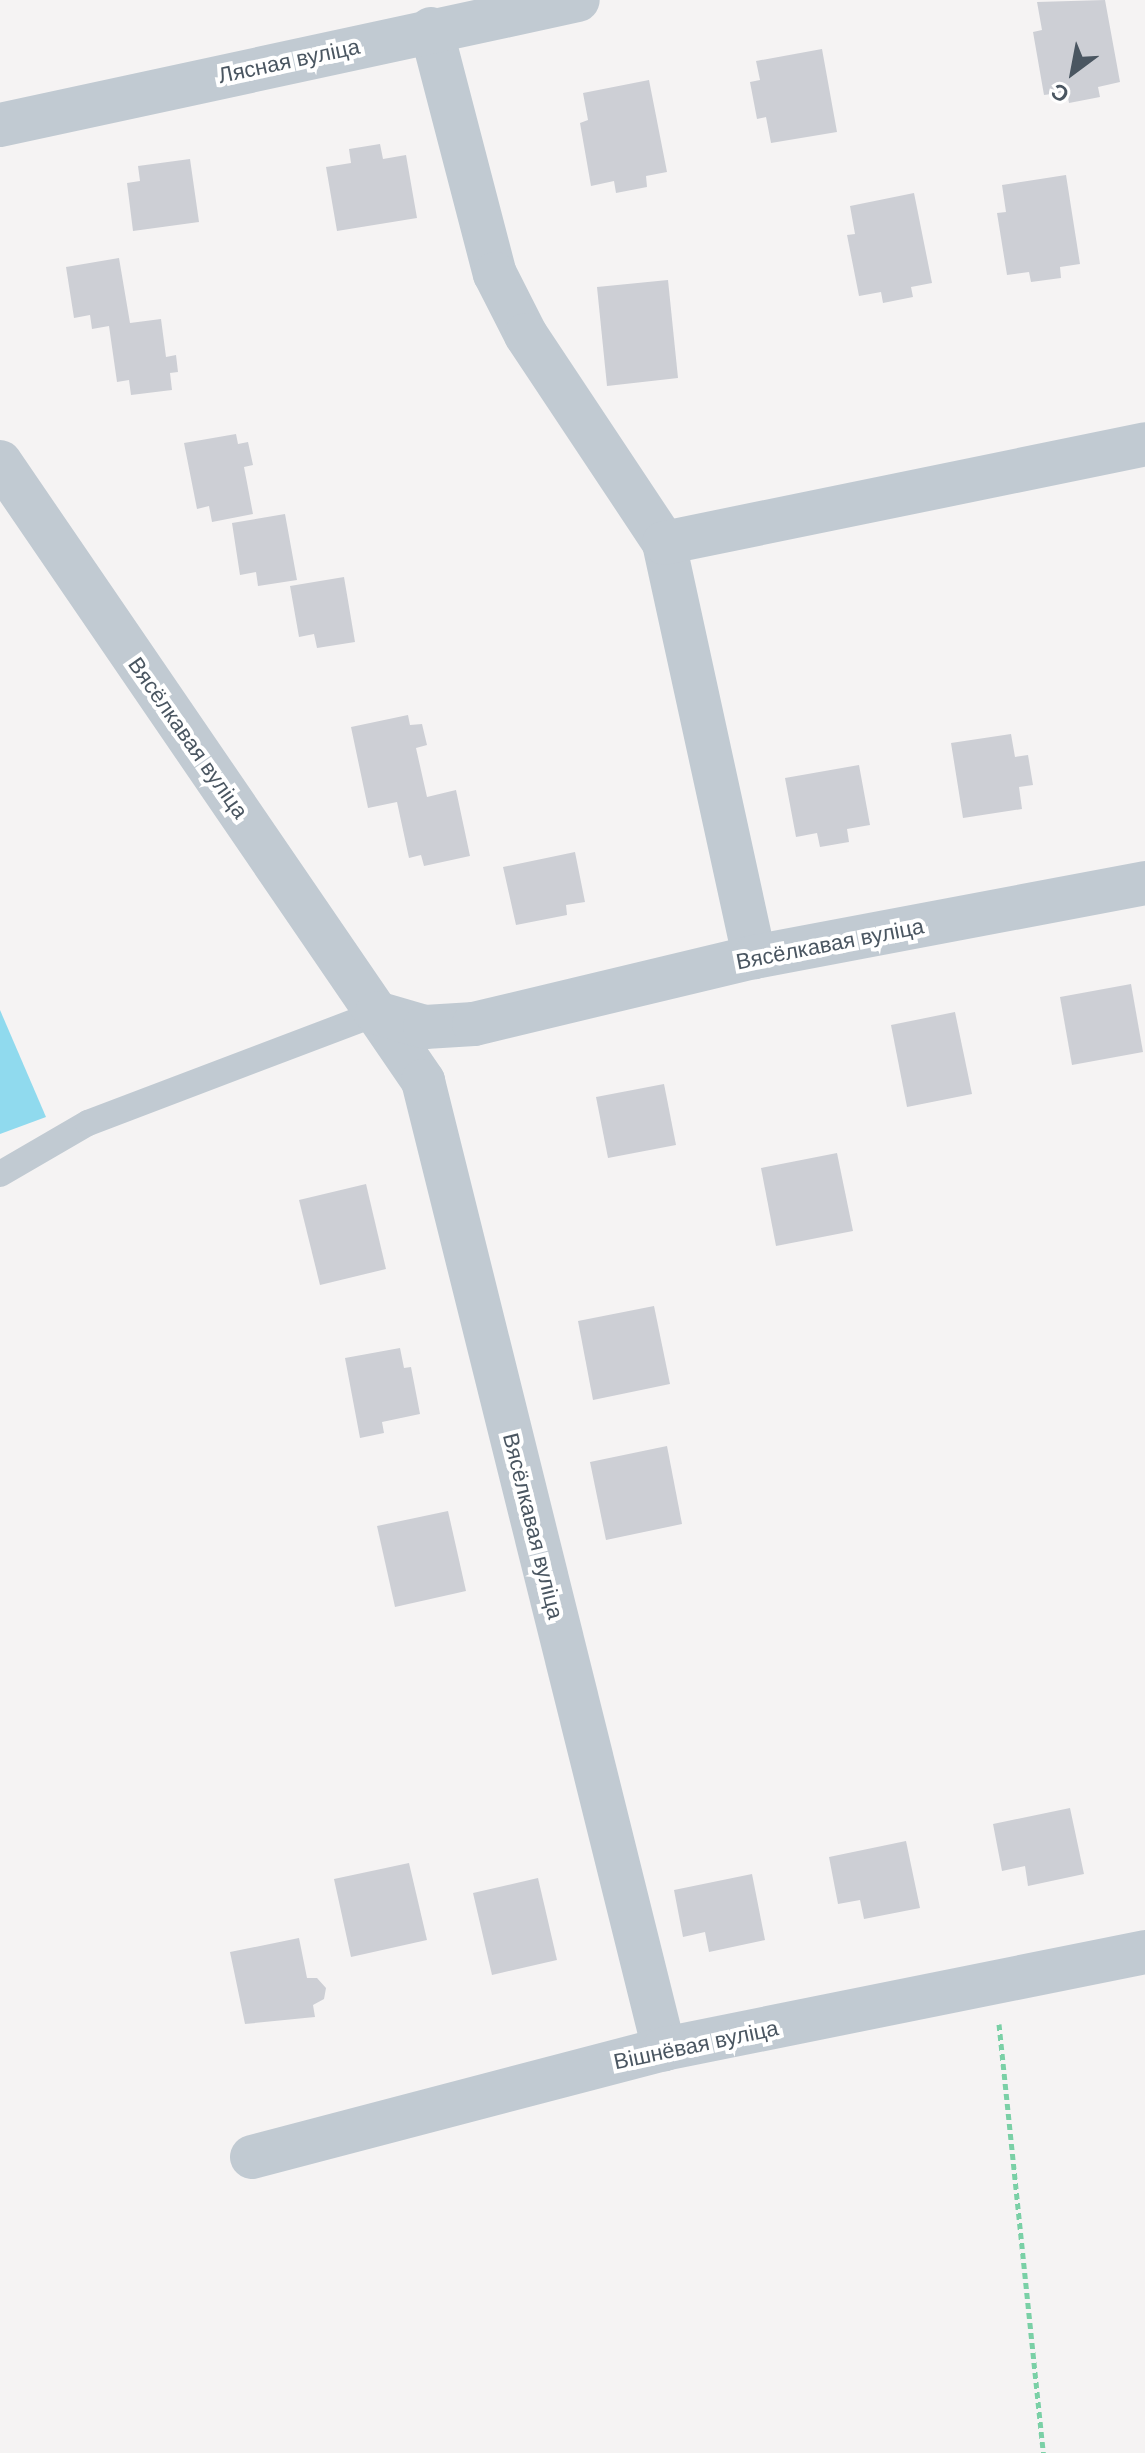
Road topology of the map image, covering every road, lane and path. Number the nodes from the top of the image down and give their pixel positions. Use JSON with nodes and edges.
{"nodes":[{"id":1,"x":578,"y":0,"type":"edge"},
{"id":2,"x":431,"y":29,"type":"junction"},
{"id":3,"x":0,"y":125,"type":"edge"},
{"id":4,"x":1145,"y":444,"type":"edge"},
{"id":5,"x":0,"y":462,"type":"edge"},
{"id":6,"x":664,"y":543,"type":"junction"},
{"id":7,"x":1145,"y":883,"type":"edge"},
{"id":8,"x":754,"y":957,"type":"junction"},
{"id":9,"x":377,"y":1013,"type":"junction"},
{"id":10,"x":0,"y":1174,"type":"edge"},
{"id":11,"x":1145,"y":1952,"type":"edge"},
{"id":12,"x":995,"y":1984,"type":"junction"},
{"id":13,"x":664,"y":2049,"type":"junction"},
{"id":14,"x":252,"y":2157,"type":"dead end"},
{"id":15,"x":1043,"y":2453,"type":"edge"}],
"edges":[{"from":1,"to":2,"type":"street","name":"Лясная вуліца"},
{"from":2,"to":3,"type":"street","name":"Лясная вуліца"},
{"from":2,"to":6,"type":"street"},
{"from":4,"to":6,"type":"street"},
{"from":5,"to":9,"type":"street","name":"Вясёлкавая вуліца"},
{"from":6,"to":8,"type":"street"},
{"from":7,"to":8,"type":"street","name":"Вясёлкавая вуліца"},
{"from":8,"to":9,"type":"street","name":"Вясёлкавая вуліца"},
{"from":9,"to":10,"type":"lane"},
{"from":9,"to":13,"type":"street","name":"Вясёлкавая вуліца"},
{"from":11,"to":12,"type":"street","name":"Вішнёвая вуліца"},
{"from":12,"to":13,"type":"street","name":"Вішнёвая вуліца"},
{"from":12,"to":15,"type":"path"},
{"from":13,"to":14,"type":"street","name":"Вішнёвая вуліца"}]}
